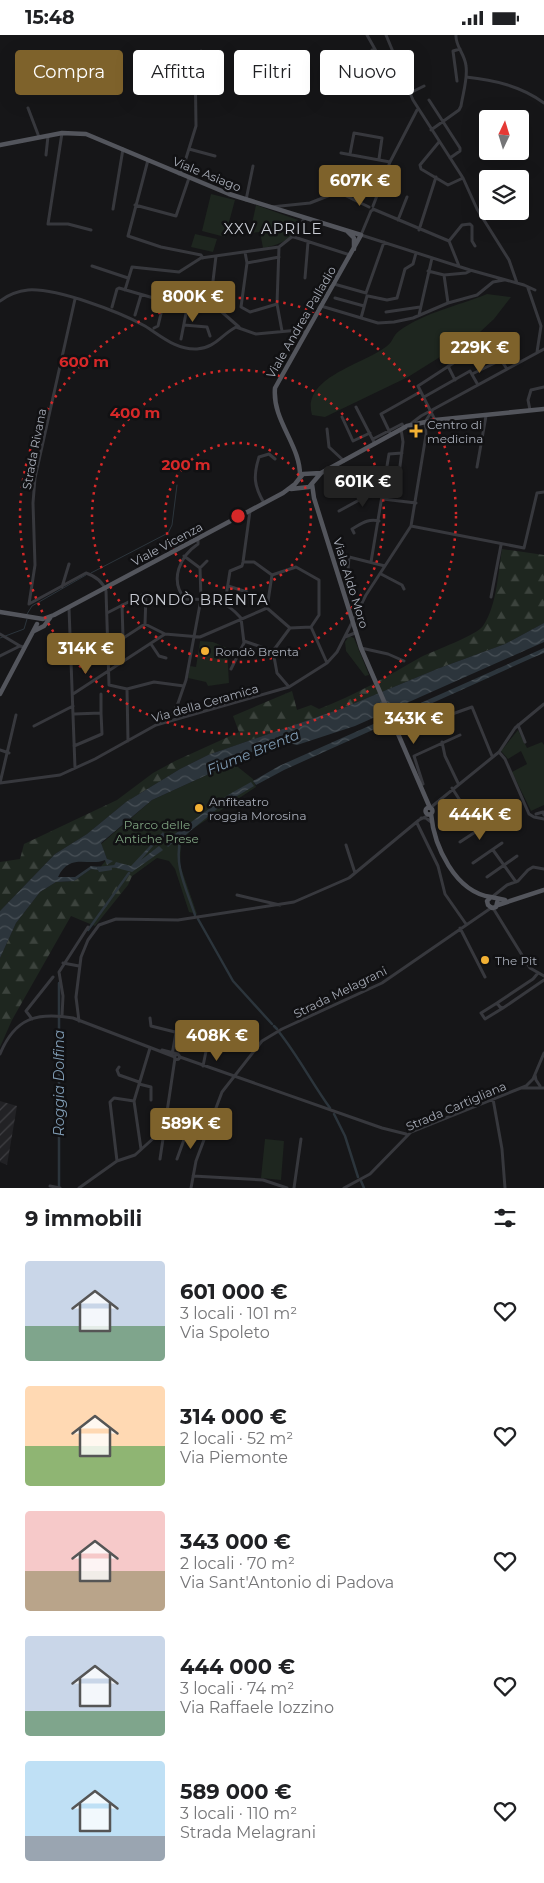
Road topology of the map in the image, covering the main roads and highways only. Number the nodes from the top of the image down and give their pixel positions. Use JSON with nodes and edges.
{"nodes":[{"id":1,"x":0,"y":145,"type":"edge"},
{"id":2,"x":358,"y":237,"type":"joint"},
{"id":3,"x":544,"y":409,"type":"edge"},
{"id":4,"x":299,"y":462,"type":"junction"},
{"id":5,"x":321,"y":473,"type":"junction"},
{"id":6,"x":308,"y":474,"type":"junction"},
{"id":7,"x":299,"y":478,"type":"junction"},
{"id":8,"x":312,"y":483,"type":"junction"},
{"id":9,"x":304,"y":487,"type":"junction"},
{"id":10,"x":289,"y":490,"type":"junction"},
{"id":11,"x":313,"y":494,"type":"junction"},
{"id":12,"x":0,"y":612,"type":"edge"},
{"id":13,"x":40,"y":622,"type":"junction"},
{"id":14,"x":0,"y":694,"type":"edge"},
{"id":15,"x":421,"y":791,"type":"junction"},
{"id":16,"x":427,"y":813,"type":"junction"},
{"id":17,"x":434,"y":828,"type":"junction"},
{"id":18,"x":544,"y":890,"type":"edge"}],
"edges":[{"from":1,"to":2,"type":"main road","name":"Viale Asiago"},
{"from":2,"to":4,"type":"main road","name":"Viale Andrea Palladio"},
{"from":3,"to":5,"type":"main road","name":"Viale Vicenza"},
{"from":4,"to":6,"type":"main road","name":"Viale Andrea Palladio"},
{"from":4,"to":7,"type":"main road","name":"Viale Andrea Palladio"},
{"from":5,"to":6,"type":"main road","name":"Viale Vicenza"},
{"from":5,"to":8,"type":"main road","name":"Viale Vicenza"},
{"from":6,"to":7,"type":"main road","name":"Viale Vicenza"},
{"from":6,"to":8,"type":"main road"},
{"from":7,"to":9,"type":"main road"},
{"from":7,"to":10,"type":"main road","name":"Viale Vicenza"},
{"from":8,"to":9,"type":"main road","name":"Viale Vicenza"},
{"from":8,"to":11,"type":"main road","name":"Viale Aldo Moro"},
{"from":9,"to":10,"type":"main road","name":"Viale Vicenza"},
{"from":9,"to":11,"type":"main road"},
{"from":10,"to":13,"type":"main road","name":"Viale Vicenza"},
{"from":11,"to":15,"type":"main road","name":"Viale Aldo Moro"},
{"from":12,"to":13,"type":"main road"},
{"from":13,"to":14,"type":"main road"},
{"from":15,"to":16,"type":"main road"},
{"from":15,"to":16,"type":"main road"},
{"from":16,"to":17,"type":"main road"},
{"from":16,"to":17,"type":"main road"},
{"from":17,"to":18,"type":"main road"}]}
